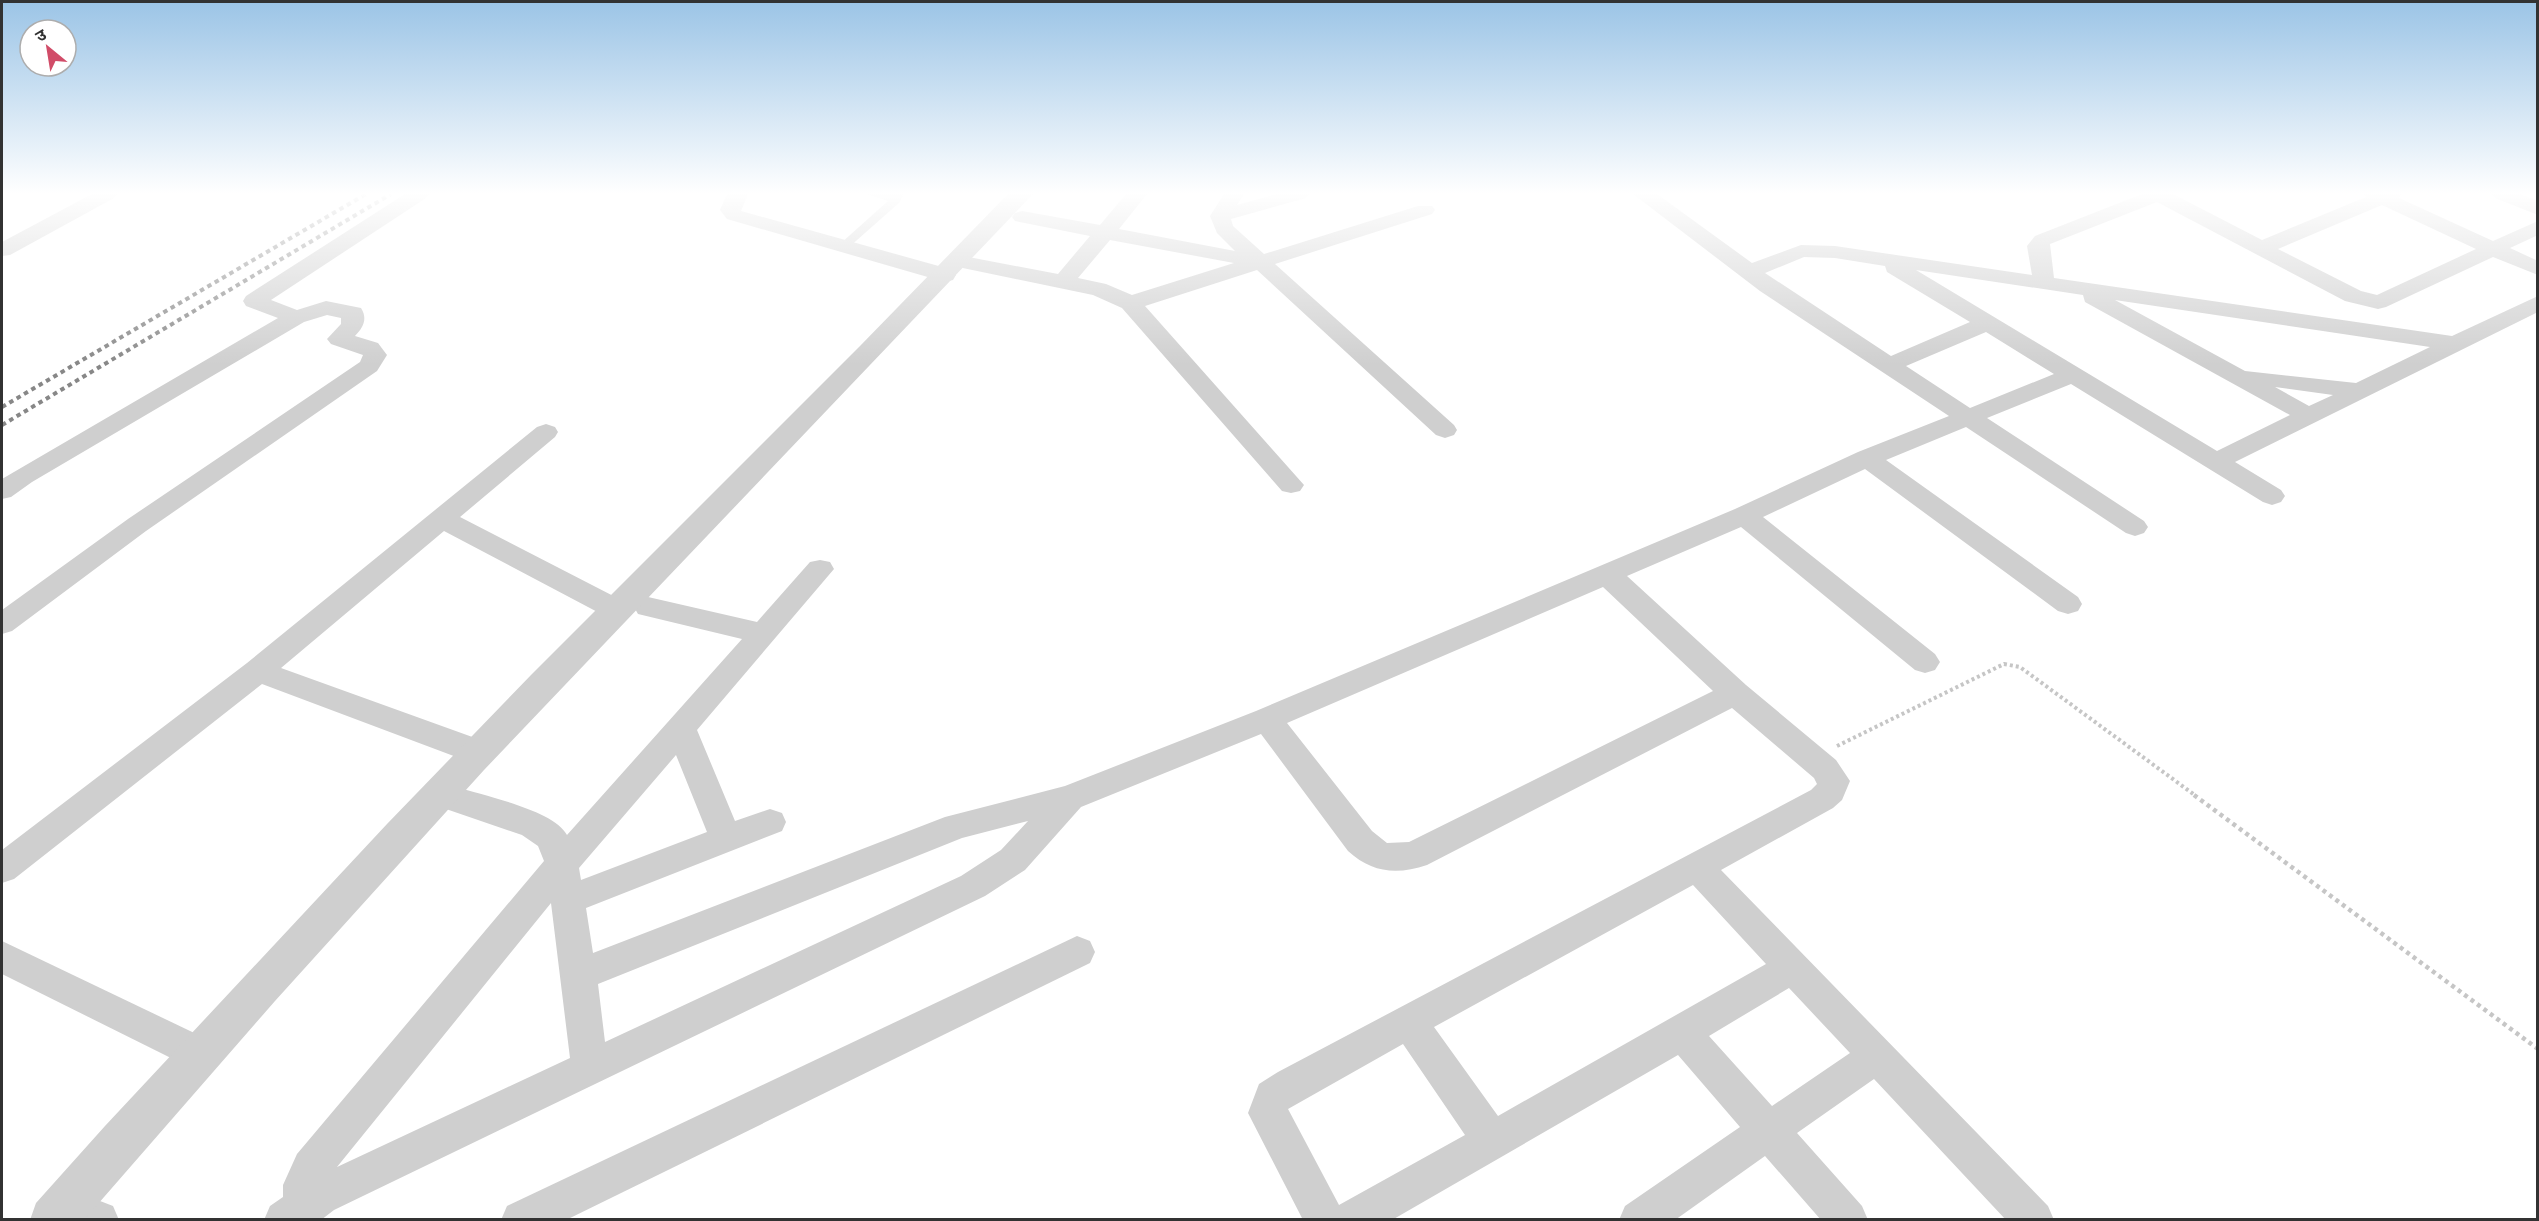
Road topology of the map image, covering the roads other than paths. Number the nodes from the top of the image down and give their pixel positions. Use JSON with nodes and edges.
{"nodes":[{"id":1,"x":331,"y":251,"type":"edge"},
{"id":2,"x":872,"y":251,"type":"edge"},
{"id":3,"x":977,"y":251,"type":"edge"},
{"id":4,"x":1089,"y":251,"type":"edge"},
{"id":5,"x":1204,"y":251,"type":"edge"},
{"id":6,"x":1248,"y":251,"type":"edge"},
{"id":7,"x":1292,"y":251,"type":"edge"},
{"id":8,"x":1722,"y":251,"type":"edge"},
{"id":9,"x":2039,"y":251,"type":"edge"},
{"id":10,"x":2267,"y":251,"type":"edge"},
{"id":11,"x":2486,"y":251,"type":"edge"},
{"id":12,"x":2499,"y":251,"type":"edge"},
{"id":13,"x":1883,"y":259,"type":"junction"},
{"id":14,"x":1259,"y":261,"type":"junction"},
{"id":15,"x":960,"y":267,"type":"junction"},
{"id":16,"x":2538,"y":269,"type":"edge"},
{"id":17,"x":1750,"y":272,"type":"junction"},
{"id":18,"x":1062,"y":283,"type":"junction"},
{"id":19,"x":2044,"y":283,"type":"junction"},
{"id":20,"x":2078,"y":288,"type":"junction"},
{"id":21,"x":1130,"y":303,"type":"junction"},
{"id":22,"x":2538,"y":303,"type":"edge"},
{"id":23,"x":296,"y":317,"type":"junction"},
{"id":24,"x":1987,"y":323,"type":"junction"},
{"id":25,"x":2457,"y":344,"type":"junction"},
{"id":26,"x":1889,"y":365,"type":"junction"},
{"id":27,"x":2073,"y":375,"type":"junction"},
{"id":28,"x":2235,"y":375,"type":"junction"},
{"id":29,"x":2362,"y":391,"type":"junction"},
{"id":30,"x":2309,"y":416,"type":"junction"},
{"id":31,"x":1968,"y":417,"type":"junction"},
{"id":32,"x":1445,"y":430,"type":"dead end"},
{"id":33,"x":546,"y":432,"type":"dead end"},
{"id":34,"x":1867,"y":458,"type":"junction"},
{"id":35,"x":2216,"y":462,"type":"junction"},
{"id":36,"x":1291,"y":485,"type":"dead end"},
{"id":37,"x":2,"y":491,"type":"edge"},
{"id":38,"x":2272,"y":496,"type":"dead end"},
{"id":39,"x":1744,"y":514,"type":"junction"},
{"id":40,"x":442,"y":519,"type":"junction"},
{"id":41,"x":2135,"y":527,"type":"dead end"},
{"id":42,"x":820,"y":569,"type":"dead end"},
{"id":43,"x":1606,"y":573,"type":"junction"},
{"id":44,"x":2068,"y":604,"type":"dead end"},
{"id":45,"x":632,"y":608,"type":"junction"},
{"id":46,"x":2,"y":624,"type":"edge"},
{"id":47,"x":764,"y":634,"type":"junction"},
{"id":48,"x":1925,"y":662,"type":"dead end"},
{"id":49,"x":258,"y":670,"type":"junction"},
{"id":50,"x":1735,"y":693,"type":"junction"},
{"id":51,"x":1267,"y":718,"type":"junction"},
{"id":52,"x":681,"y":729,"type":"junction"},
{"id":53,"x":478,"y":752,"type":"junction"},
{"id":54,"x":1070,"y":798,"type":"junction"},
{"id":55,"x":457,"y":801,"type":"junction"},
{"id":56,"x":770,"y":822,"type":"dead end"},
{"id":57,"x":726,"y":839,"type":"junction"},
{"id":58,"x":562,"y":864,"type":"junction"},
{"id":59,"x":1697,"y":867,"type":"junction"},
{"id":60,"x":2,"y":869,"type":"edge"},
{"id":61,"x":362,"y":890,"type":"junction"},
{"id":62,"x":568,"y":900,"type":"junction"},
{"id":63,"x":1077,"y":952,"type":"dead end"},
{"id":64,"x":2,"y":957,"type":"edge"},
{"id":65,"x":1791,"y":968,"type":"junction"},
{"id":66,"x":579,"y":975,"type":"junction"},
{"id":67,"x":1409,"y":1022,"type":"junction"},
{"id":68,"x":1682,"y":1033,"type":"junction"},
{"id":69,"x":198,"y":1053,"type":"junction"},
{"id":70,"x":1876,"y":1056,"type":"junction"},
{"id":71,"x":590,"y":1068,"type":"junction"},
{"id":72,"x":1769,"y":1131,"type":"junction"},
{"id":73,"x":1492,"y":1140,"type":"junction"},
{"id":74,"x":320,"y":1196,"type":"junction"},
{"id":75,"x":78,"y":1218,"type":"edge"},
{"id":76,"x":284,"y":1220,"type":"edge"},
{"id":77,"x":521,"y":1220,"type":"edge"},
{"id":78,"x":1325,"y":1220,"type":"edge"},
{"id":79,"x":1352,"y":1220,"type":"edge"},
{"id":80,"x":1639,"y":1220,"type":"edge"},
{"id":81,"x":1848,"y":1220,"type":"edge"},
{"id":82,"x":2034,"y":1220,"type":"edge"}],
"edges":[{"from":1,"to":23,"type":"street"},
{"from":2,"to":15,"type":"street"},
{"from":3,"to":15,"type":"street"},
{"from":4,"to":18,"type":"street"},
{"from":5,"to":14,"type":"street"},
{"from":6,"to":14,"type":"street"},
{"from":7,"to":14,"type":"street"},
{"from":8,"to":17,"type":"street"},
{"from":9,"to":19,"type":"street"},
{"from":10,"to":11,"type":"street"},
{"from":12,"to":16,"type":"street"},
{"from":13,"to":17,"type":"street"},
{"from":13,"to":19,"type":"street"},
{"from":13,"to":24,"type":"street"},
{"from":14,"to":21,"type":"street"},
{"from":14,"to":32,"type":"street"},
{"from":15,"to":18,"type":"street"},
{"from":15,"to":45,"type":"street"},
{"from":17,"to":26,"type":"street"},
{"from":18,"to":21,"type":"street"},
{"from":19,"to":20,"type":"street"},
{"from":20,"to":25,"type":"street"},
{"from":20,"to":28,"type":"street"},
{"from":21,"to":36,"type":"street"},
{"from":22,"to":25,"type":"street"},
{"from":23,"to":37,"type":"street"},
{"from":23,"to":46,"type":"street"},
{"from":24,"to":26,"type":"street"},
{"from":24,"to":27,"type":"street"},
{"from":25,"to":29,"type":"street"},
{"from":26,"to":31,"type":"street"},
{"from":27,"to":31,"type":"street"},
{"from":27,"to":35,"type":"street"},
{"from":28,"to":29,"type":"street"},
{"from":28,"to":30,"type":"street"},
{"from":29,"to":30,"type":"street"},
{"from":30,"to":35,"type":"street"},
{"from":31,"to":34,"type":"street"},
{"from":31,"to":41,"type":"street"},
{"from":33,"to":40,"type":"street"},
{"from":34,"to":39,"type":"street"},
{"from":34,"to":44,"type":"street"},
{"from":35,"to":38,"type":"street"},
{"from":39,"to":43,"type":"street"},
{"from":39,"to":48,"type":"street"},
{"from":40,"to":45,"type":"street"},
{"from":40,"to":49,"type":"street"},
{"from":42,"to":47,"type":"street"},
{"from":43,"to":50,"type":"street"},
{"from":43,"to":51,"type":"street"},
{"from":45,"to":47,"type":"street"},
{"from":45,"to":53,"type":"street"},
{"from":45,"to":55,"type":"street"},
{"from":47,"to":52,"type":"street"},
{"from":49,"to":53,"type":"street"},
{"from":49,"to":60,"type":"street"},
{"from":50,"to":51,"type":"street"},
{"from":50,"to":59,"type":"street"},
{"from":51,"to":54,"type":"street"},
{"from":52,"to":57,"type":"street"},
{"from":52,"to":58,"type":"street"},
{"from":53,"to":61,"type":"street"},
{"from":54,"to":66,"type":"street"},
{"from":54,"to":71,"type":"street"},
{"from":55,"to":58,"type":"street"},
{"from":55,"to":61,"type":"street"},
{"from":56,"to":57,"type":"street"},
{"from":57,"to":62,"type":"street"},
{"from":58,"to":62,"type":"street"},
{"from":58,"to":74,"type":"street"},
{"from":59,"to":65,"type":"street"},
{"from":59,"to":67,"type":"street"},
{"from":61,"to":69,"type":"street"},
{"from":61,"to":75,"type":"street"},
{"from":62,"to":66,"type":"street"},
{"from":63,"to":77,"type":"street"},
{"from":64,"to":69,"type":"street"},
{"from":65,"to":68,"type":"street"},
{"from":65,"to":70,"type":"street"},
{"from":66,"to":71,"type":"street"},
{"from":67,"to":73,"type":"street"},
{"from":67,"to":78,"type":"street"},
{"from":68,"to":72,"type":"street"},
{"from":68,"to":73,"type":"street"},
{"from":69,"to":75,"type":"street"},
{"from":70,"to":72,"type":"street"},
{"from":70,"to":82,"type":"street"},
{"from":71,"to":74,"type":"street"},
{"from":72,"to":80,"type":"street"},
{"from":72,"to":81,"type":"street"},
{"from":73,"to":79,"type":"street"},
{"from":74,"to":76,"type":"street"}]}
